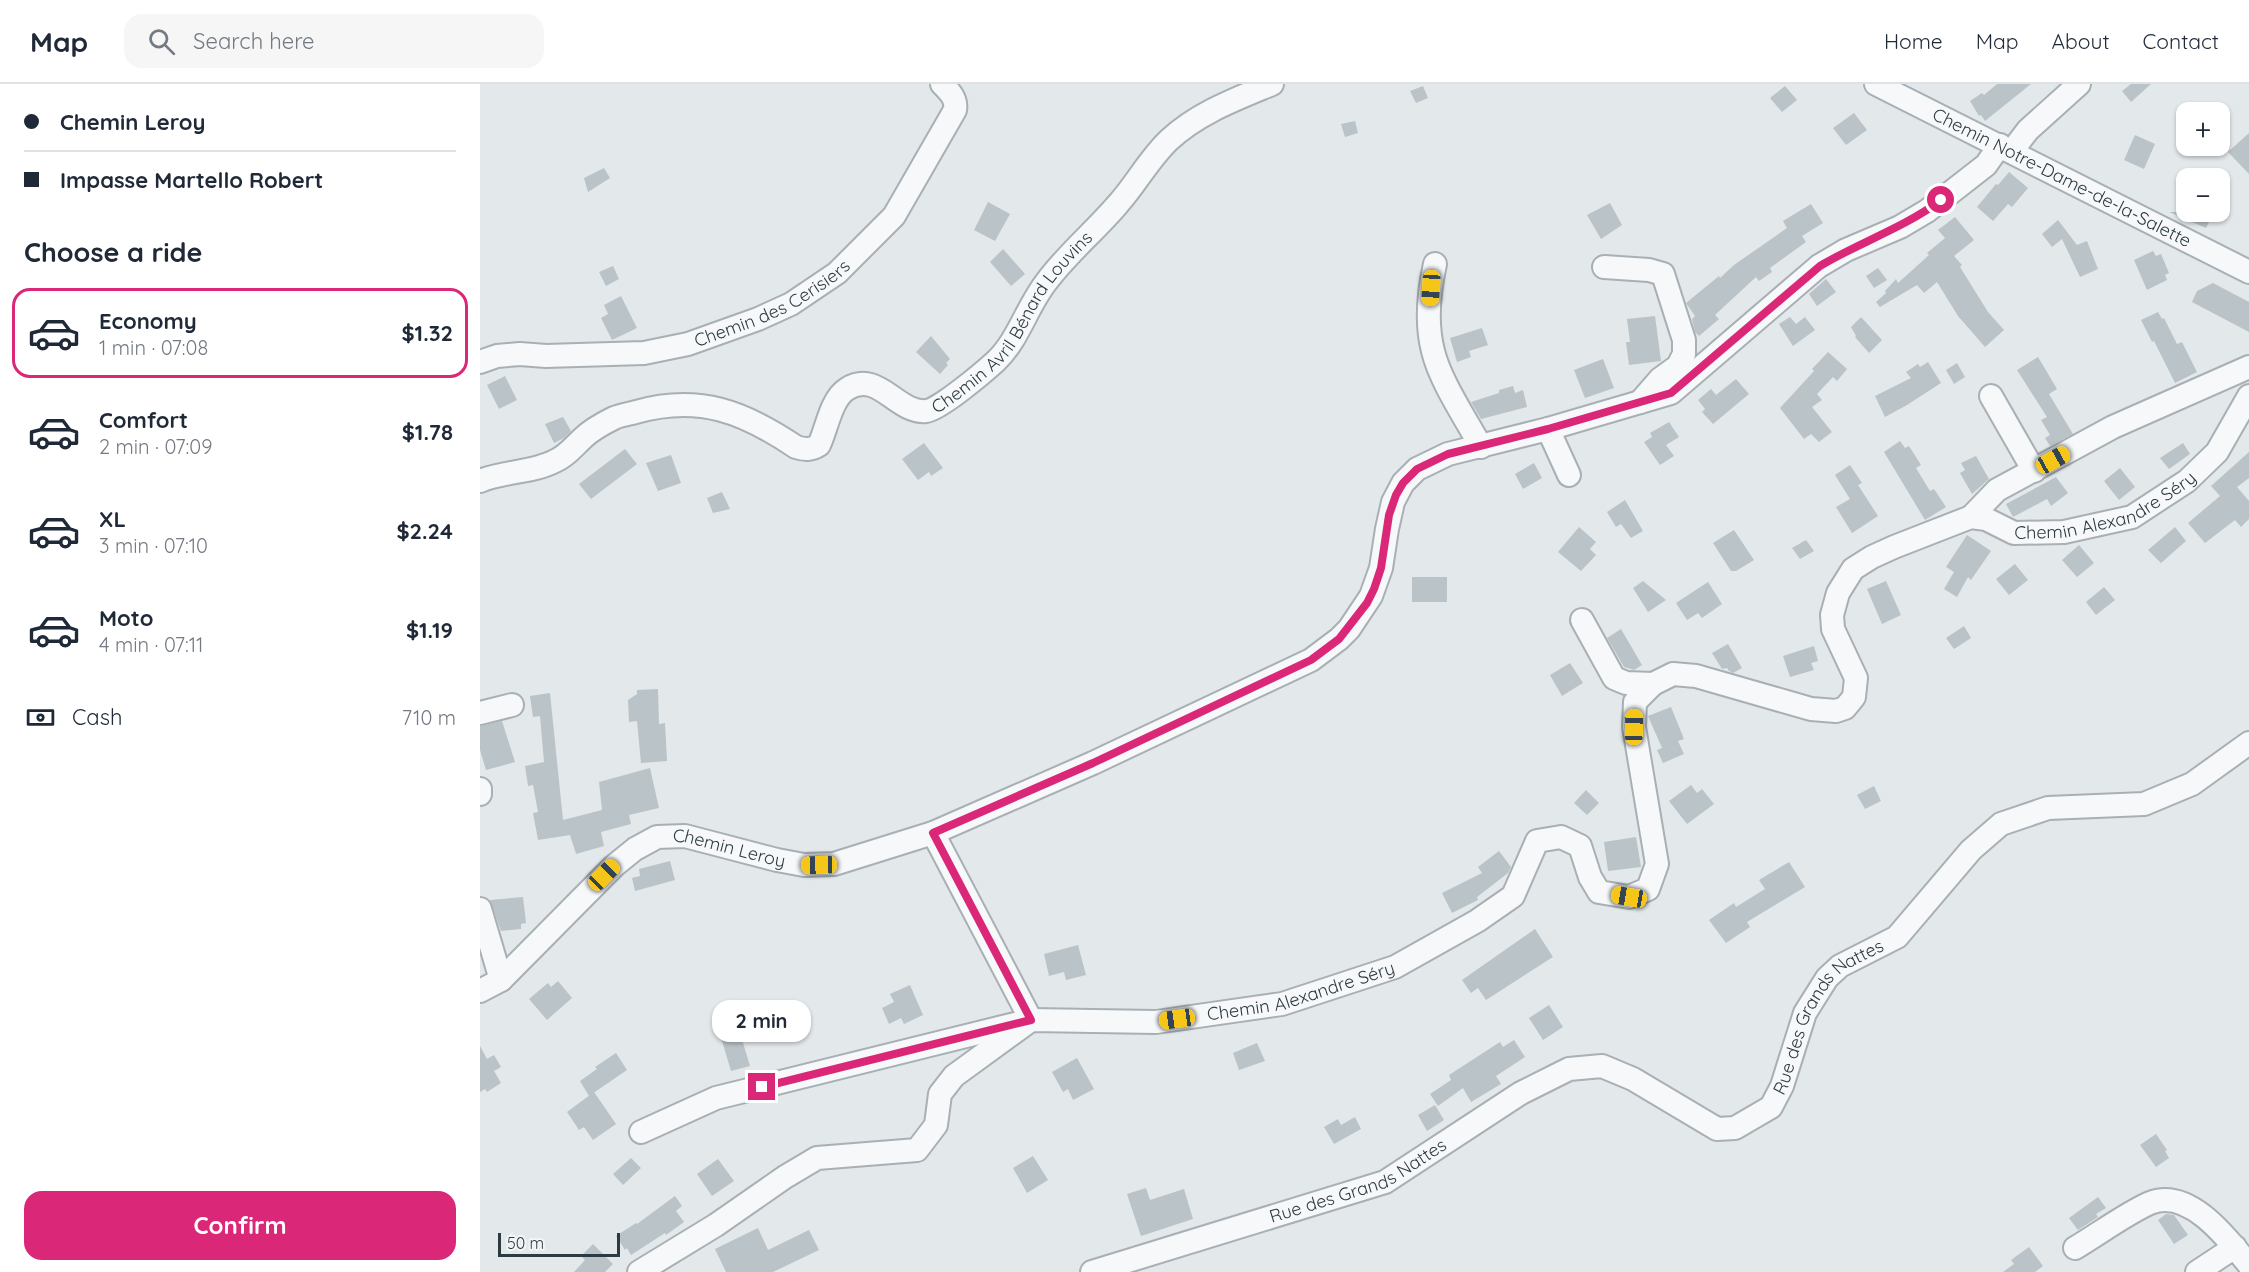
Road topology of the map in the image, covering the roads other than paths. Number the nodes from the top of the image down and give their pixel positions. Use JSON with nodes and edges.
{"nodes":[{"id":1,"x":942,"y":84,"type":"edge"},
{"id":2,"x":1272,"y":84,"type":"edge"},
{"id":3,"x":1876,"y":84,"type":"edge"},
{"id":4,"x":2079,"y":84,"type":"edge"},
{"id":5,"x":2006,"y":148,"type":"junction"},
{"id":6,"x":1435,"y":264,"type":"dead end"},
{"id":7,"x":1604,"y":267,"type":"dead end"},
{"id":8,"x":2249,"y":272,"type":"edge"},
{"id":9,"x":480,"y":362,"type":"edge"},
{"id":10,"x":2249,"y":367,"type":"edge"},
{"id":11,"x":1991,"y":396,"type":"dead end"},
{"id":12,"x":2249,"y":396,"type":"edge"},
{"id":13,"x":1639,"y":404,"type":"junction"},
{"id":14,"x":1548,"y":429,"type":"junction"},
{"id":15,"x":1481,"y":447,"type":"junction"},
{"id":16,"x":2034,"y":471,"type":"junction"},
{"id":17,"x":1569,"y":475,"type":"dead end"},
{"id":18,"x":480,"y":481,"type":"edge"},
{"id":19,"x":1971,"y":517,"type":"junction"},
{"id":20,"x":1582,"y":620,"type":"dead end"},
{"id":21,"x":1653,"y":684,"type":"junction"},
{"id":22,"x":512,"y":705,"type":"dead end"},
{"id":23,"x":480,"y":713,"type":"edge"},
{"id":24,"x":2249,"y":743,"type":"edge"},
{"id":25,"x":480,"y":789,"type":"edge"},
{"id":26,"x":480,"y":794,"type":"edge"},
{"id":27,"x":933,"y":833,"type":"junction"},
{"id":28,"x":480,"y":909,"type":"edge"},
{"id":29,"x":501,"y":980,"type":"junction"},
{"id":30,"x":480,"y":991,"type":"edge"},
{"id":31,"x":1031,"y":1020,"type":"junction"},
{"id":32,"x":641,"y":1132,"type":"dead end"},
{"id":33,"x":2235,"y":1247,"type":"junction"},
{"id":34,"x":2075,"y":1248,"type":"dead end"},
{"id":35,"x":2249,"y":1265,"type":"edge"},
{"id":36,"x":639,"y":1272,"type":"edge"},
{"id":37,"x":1092,"y":1272,"type":"edge"},
{"id":38,"x":2197,"y":1272,"type":"edge"}],
"edges":[{"from":1,"to":9,"type":"street","name":"Chemin des Cerisiers"},
{"from":2,"to":18,"type":"street","name":"Chemin Avril Bénard Louvins"},
{"from":3,"to":5,"type":"street","name":"Chemin Notre-Dame-de-la-Salette"},
{"from":4,"to":5,"type":"street","name":"Chemin Leroy"},
{"from":5,"to":8,"type":"street","name":"Chemin Notre-Dame-de-la-Salette"},
{"from":5,"to":13,"type":"street","name":"Chemin Leroy"},
{"from":6,"to":15,"type":"street"},
{"from":7,"to":13,"type":"street"},
{"from":10,"to":16,"type":"street"},
{"from":11,"to":16,"type":"street"},
{"from":12,"to":19,"type":"street","name":"Chemin Alexandre Séry"},
{"from":13,"to":14,"type":"street","name":"Chemin Leroy"},
{"from":14,"to":15,"type":"street","name":"Chemin Leroy"},
{"from":14,"to":17,"type":"street"},
{"from":15,"to":27,"type":"street","name":"Chemin Leroy"},
{"from":16,"to":19,"type":"street"},
{"from":19,"to":21,"type":"street"},
{"from":20,"to":21,"type":"street"},
{"from":21,"to":31,"type":"street","name":"Chemin Alexandre Séry"},
{"from":22,"to":23,"type":"street"},
{"from":24,"to":37,"type":"street","name":"Rue des Grands Nattes"},
{"from":25,"to":26,"type":"street"},
{"from":27,"to":29,"type":"street","name":"Chemin Leroy"},
{"from":27,"to":31,"type":"street"},
{"from":28,"to":29,"type":"street"},
{"from":29,"to":30,"type":"street","name":"Chemin Leroy"},
{"from":31,"to":32,"type":"street"},
{"from":31,"to":36,"type":"street"},
{"from":33,"to":34,"type":"street"},
{"from":33,"to":35,"type":"street"},
{"from":33,"to":38,"type":"street"}]}
